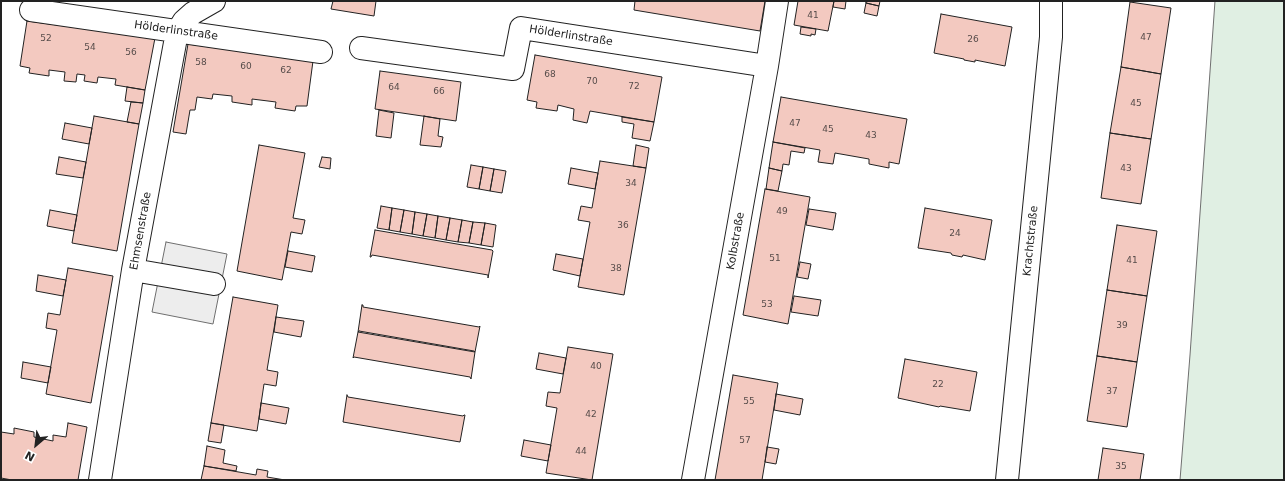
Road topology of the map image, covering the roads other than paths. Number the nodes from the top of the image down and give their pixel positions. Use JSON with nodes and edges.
{"nodes":[{"id":1,"x":214,"y":1,"type":"edge"},
{"id":2,"x":777,"y":1,"type":"edge"},
{"id":3,"x":1051,"y":1,"type":"edge"},
{"id":4,"x":31,"y":10,"type":"dead end"},
{"id":5,"x":178,"y":32,"type":"junction"},
{"id":6,"x":361,"y":48,"type":"dead end"},
{"id":7,"x":321,"y":52,"type":"dead end"},
{"id":8,"x":767,"y":66,"type":"junction"},
{"id":9,"x":133,"y":270,"type":"junction"},
{"id":10,"x":214,"y":284,"type":"dead end"},
{"id":11,"x":100,"y":480,"type":"edge"},
{"id":12,"x":693,"y":480,"type":"edge"},
{"id":13,"x":1007,"y":480,"type":"edge"}],
"edges":[{"from":1,"to":5,"type":"street","name":"Ehmsenstraße"},
{"from":2,"to":8,"type":"street","name":"Kolbstraße"},
{"from":3,"to":13,"type":"street","name":"Krachtstraße"},
{"from":4,"to":5,"type":"street","name":"Hölderlinstraße"},
{"from":5,"to":7,"type":"street","name":"Hölderlinstraße"},
{"from":5,"to":9,"type":"street","name":"Ehmsenstraße"},
{"from":6,"to":8,"type":"street","name":"Hölderlinstraße"},
{"from":8,"to":12,"type":"street","name":"Kolbstraße"},
{"from":9,"to":10,"type":"street"},
{"from":9,"to":11,"type":"street","name":"Ehmsenstraße"}]}
